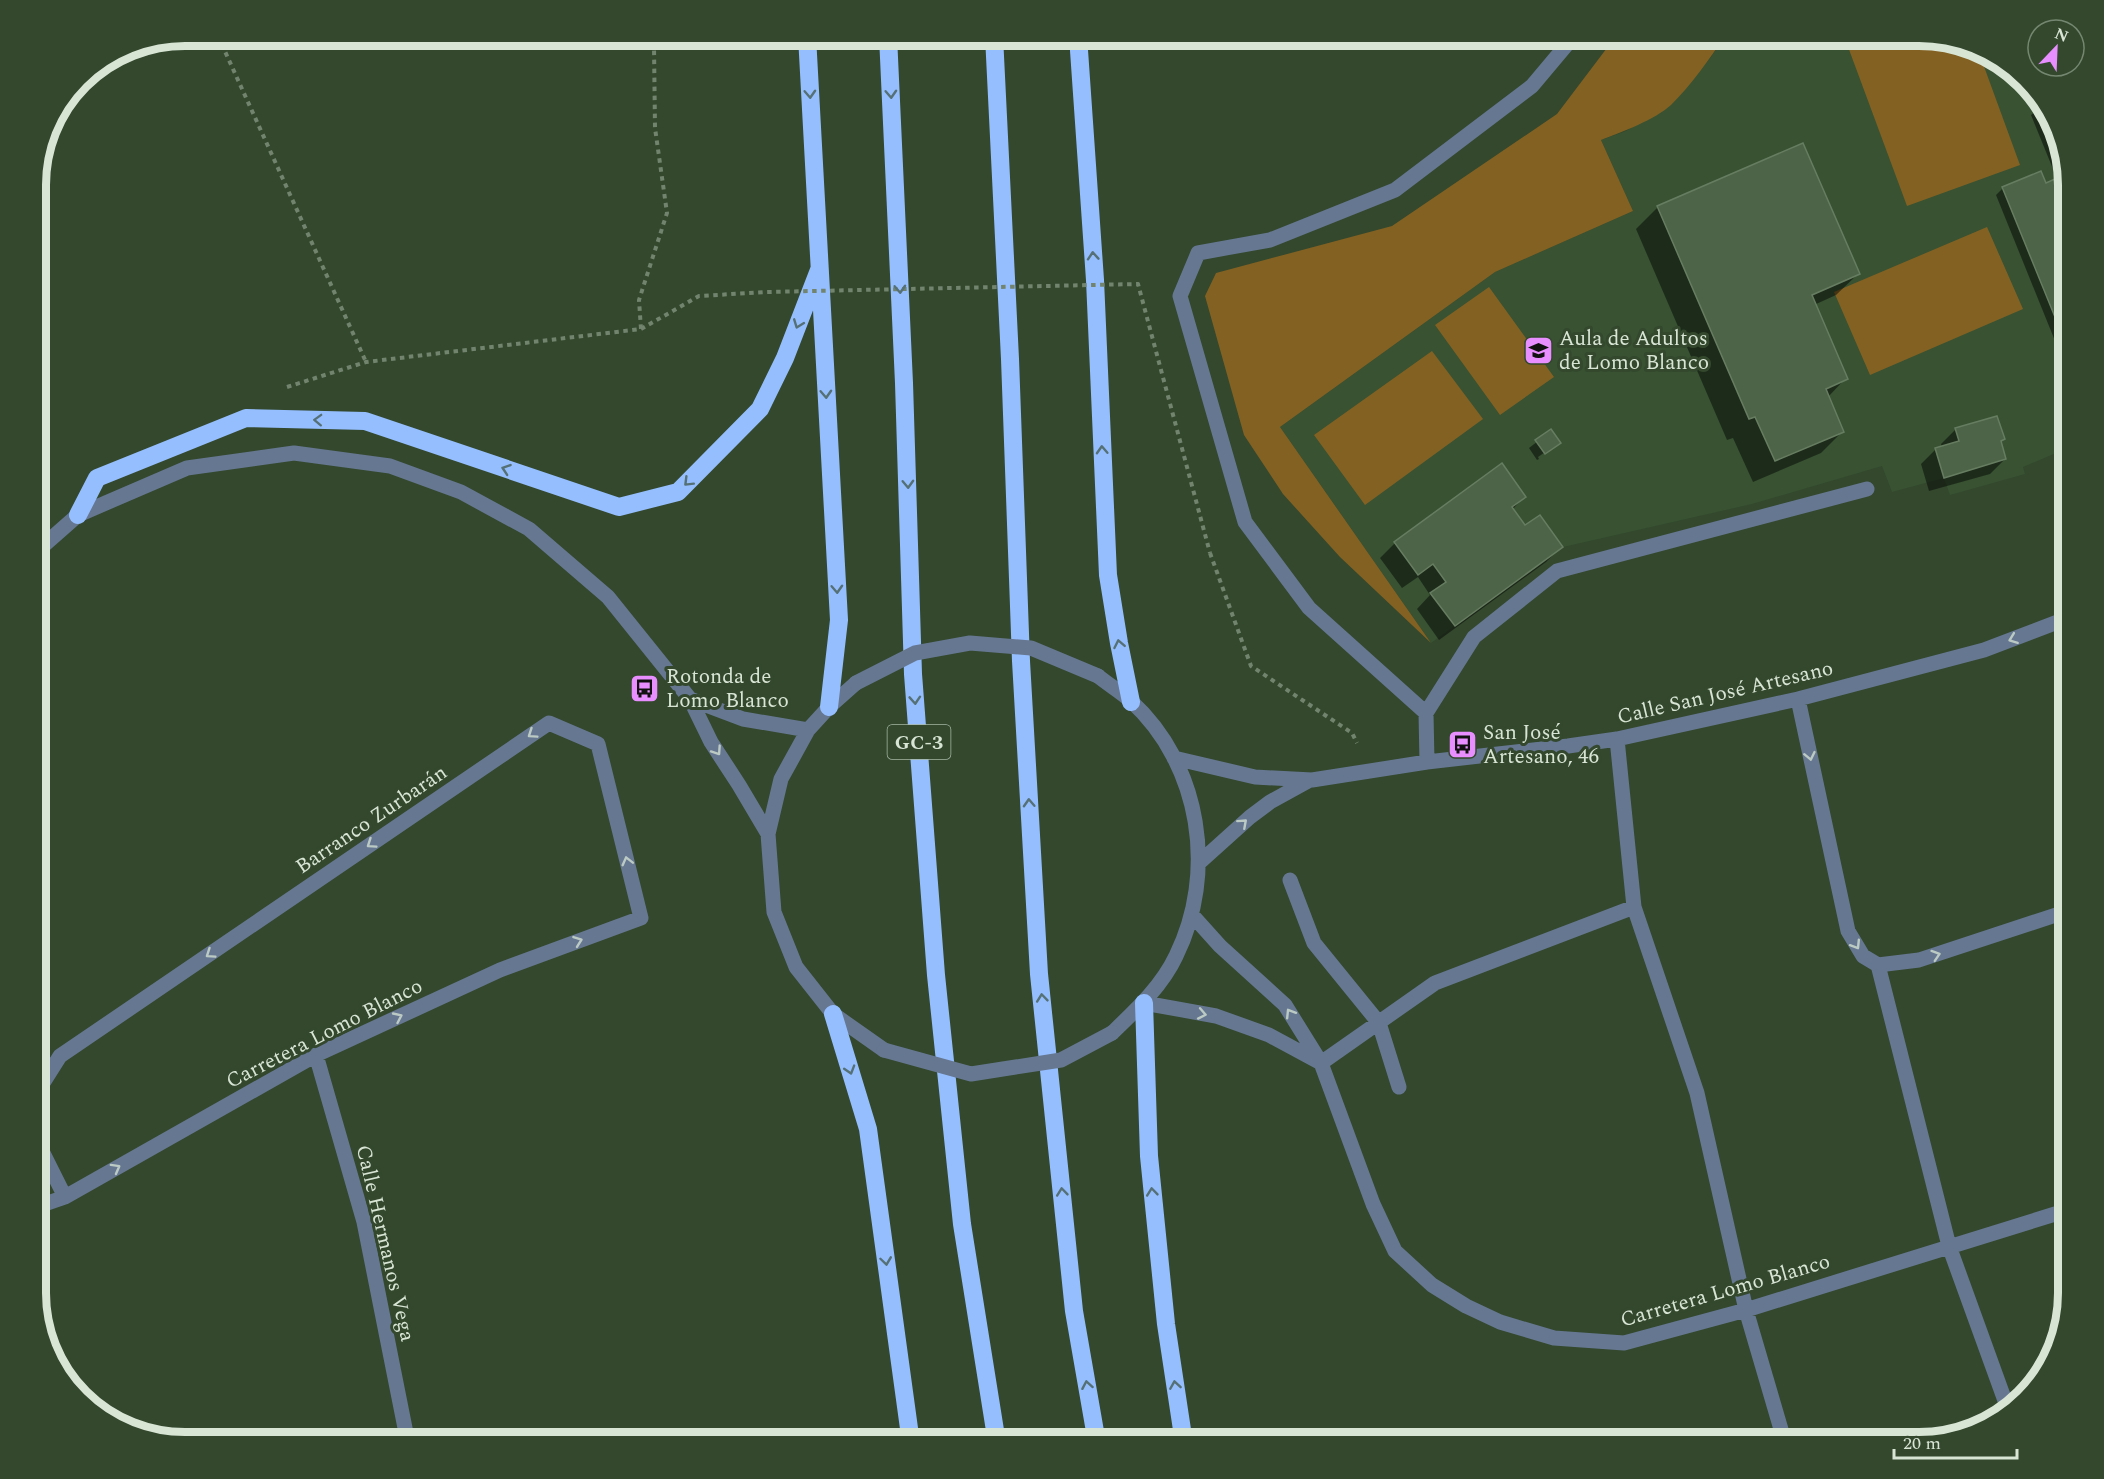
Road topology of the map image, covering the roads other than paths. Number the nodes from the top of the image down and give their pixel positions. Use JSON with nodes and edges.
{"nodes":[{"id":1,"x":1079,"y":46,"type":"edge"},
{"id":2,"x":1565,"y":46,"type":"edge"},
{"id":3,"x":808,"y":47,"type":"edge"},
{"id":4,"x":889,"y":47,"type":"edge"},
{"id":5,"x":995,"y":47,"type":"edge"},
{"id":6,"x":819,"y":270,"type":"junction"},
{"id":7,"x":1867,"y":489,"type":"dead end"},
{"id":8,"x":78,"y":515,"type":"junction"},
{"id":9,"x":47,"y":542,"type":"edge"},
{"id":10,"x":2058,"y":622,"type":"edge"},
{"id":11,"x":690,"y":699,"type":"junction"},
{"id":12,"x":1798,"y":699,"type":"junction"},
{"id":13,"x":1131,"y":702,"type":"junction"},
{"id":14,"x":829,"y":707,"type":"junction"},
{"id":15,"x":1426,"y":713,"type":"junction"},
{"id":16,"x":808,"y":730,"type":"junction"},
{"id":17,"x":1617,"y":739,"type":"junction"},
{"id":18,"x":1174,"y":758,"type":"junction"},
{"id":19,"x":1427,"y":762,"type":"junction"},
{"id":20,"x":1312,"y":780,"type":"junction"},
{"id":21,"x":768,"y":834,"type":"junction"},
{"id":22,"x":1200,"y":862,"type":"junction"},
{"id":23,"x":1290,"y":880,"type":"dead end"},
{"id":24,"x":1634,"y":907,"type":"junction"},
{"id":25,"x":2058,"y":914,"type":"edge"},
{"id":26,"x":1193,"y":916,"type":"junction"},
{"id":27,"x":641,"y":918,"type":"joint"},
{"id":28,"x":1878,"y":965,"type":"junction"},
{"id":29,"x":1144,"y":1003,"type":"junction"},
{"id":30,"x":833,"y":1014,"type":"junction"},
{"id":31,"x":1379,"y":1023,"type":"junction"},
{"id":32,"x":316,"y":1055,"type":"junction"},
{"id":33,"x":1322,"y":1063,"type":"junction"},
{"id":34,"x":47,"y":1077,"type":"edge"},
{"id":35,"x":1399,"y":1087,"type":"dead end"},
{"id":36,"x":47,"y":1161,"type":"edge"},
{"id":37,"x":65,"y":1197,"type":"junction"},
{"id":38,"x":47,"y":1203,"type":"edge"},
{"id":39,"x":2058,"y":1213,"type":"edge"},
{"id":40,"x":1949,"y":1246,"type":"junction"},
{"id":41,"x":1746,"y":1310,"type":"junction"},
{"id":42,"x":2005,"y":1402,"type":"edge"},
{"id":43,"x":406,"y":1432,"type":"edge"},
{"id":44,"x":909,"y":1432,"type":"edge"},
{"id":45,"x":995,"y":1432,"type":"edge"},
{"id":46,"x":1095,"y":1432,"type":"edge"},
{"id":47,"x":1182,"y":1432,"type":"edge"},
{"id":48,"x":1782,"y":1432,"type":"edge"}],
"edges":[{"from":13,"to":1,"type":"highway","one_way":true},
{"from":2,"to":15,"type":"street"},
{"from":3,"to":6,"type":"highway","one_way":true},
{"from":4,"to":45,"type":"highway","number":"GC-3","one_way":true},
{"from":46,"to":5,"type":"highway","one_way":true},
{"from":6,"to":8,"type":"highway","one_way":true},
{"from":6,"to":14,"type":"highway","one_way":true},
{"from":7,"to":15,"type":"street"},
{"from":8,"to":9,"type":"street"},
{"from":8,"to":11,"type":"street"},
{"from":10,"to":12,"type":"street","name":"Calle San José Artesano","one_way":true},
{"from":11,"to":16,"type":"street"},
{"from":11,"to":21,"type":"street","one_way":true},
{"from":12,"to":17,"type":"street","name":"Calle San José Artesano"},
{"from":12,"to":28,"type":"street","one_way":true},
{"from":13,"to":14,"type":"street","bridge":true},
{"from":13,"to":18,"type":"street"},
{"from":14,"to":16,"type":"street"},
{"from":15,"to":19,"type":"street"},
{"from":16,"to":21,"type":"street"},
{"from":17,"to":19,"type":"street","name":"Calle San José Artesano"},
{"from":17,"to":24,"type":"street"},
{"from":18,"to":20,"type":"street","name":"Calle San José Artesano"},
{"from":18,"to":22,"type":"street"},
{"from":19,"to":20,"type":"street","name":"Calle San José Artesano"},
{"from":22,"to":20,"type":"street","name":"Calle San José Artesano","one_way":true},
{"from":21,"to":30,"type":"street"},
{"from":22,"to":26,"type":"street"},
{"from":23,"to":31,"type":"street"},
{"from":24,"to":31,"type":"street"},
{"from":24,"to":41,"type":"street"},
{"from":28,"to":25,"type":"street","one_way":true},
{"from":26,"to":29,"type":"street"},
{"from":33,"to":26,"type":"street","name":"Carretera Lomo Blanco","one_way":true},
{"from":32,"to":27,"type":"street","name":"Carretera Lomo Blanco","one_way":true},
{"from":27,"to":34,"type":"street","name":"Barranco Zurbarán","one_way":true},
{"from":28,"to":40,"type":"street"},
{"from":29,"to":30,"type":"street","bridge":true},
{"from":29,"to":33,"type":"street","one_way":true},
{"from":47,"to":29,"type":"highway","one_way":true},
{"from":30,"to":44,"type":"highway","one_way":true},
{"from":31,"to":33,"type":"street"},
{"from":31,"to":35,"type":"street"},
{"from":37,"to":32,"type":"street","name":"Carretera Lomo Blanco","one_way":true},
{"from":32,"to":43,"type":"street","name":"Calle Hermanos Vega"},
{"from":33,"to":41,"type":"street","name":"Carretera Lomo Blanco"},
{"from":36,"to":37,"type":"street"},
{"from":37,"to":38,"type":"street","name":"Carretera Lomo Blanco"},
{"from":39,"to":40,"type":"street","name":"Carretera Lomo Blanco"},
{"from":40,"to":41,"type":"street","name":"Carretera Lomo Blanco"},
{"from":40,"to":42,"type":"street"},
{"from":41,"to":48,"type":"street"}]}
